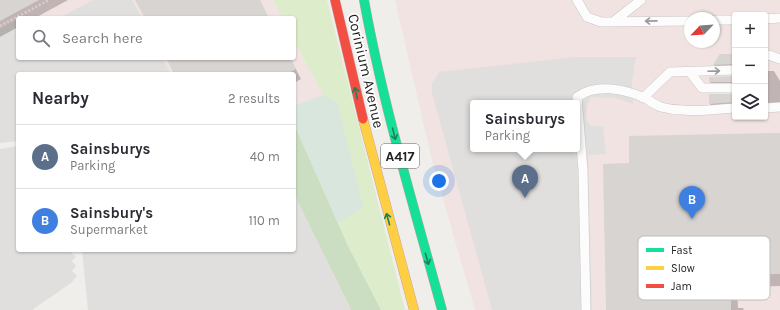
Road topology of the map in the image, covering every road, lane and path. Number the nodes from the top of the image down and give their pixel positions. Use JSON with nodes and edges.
{"nodes":[{"id":1,"x":49,"y":0,"type":"edge"},
{"id":2,"x":335,"y":0,"type":"edge"},
{"id":3,"x":364,"y":0,"type":"edge"},
{"id":4,"x":577,"y":0,"type":"edge"},
{"id":5,"x":641,"y":0,"type":"edge"},
{"id":6,"x":19,"y":16,"type":"edge"},
{"id":7,"x":16,"y":18,"type":"edge"},
{"id":8,"x":780,"y":18,"type":"edge"},
{"id":9,"x":768,"y":19,"type":"edge"},
{"id":10,"x":720,"y":20,"type":"edge"},
{"id":11,"x":732,"y":20,"type":"edge"},
{"id":12,"x":684,"y":21,"type":"edge"},
{"id":13,"x":613,"y":22,"type":"junction"},
{"id":14,"x":0,"y":26,"type":"edge"},
{"id":15,"x":768,"y":56,"type":"edge"},
{"id":16,"x":780,"y":59,"type":"edge"},
{"id":17,"x":732,"y":70,"type":"edge"},
{"id":18,"x":690,"y":72,"type":"junction"},
{"id":19,"x":732,"y":88,"type":"edge"},
{"id":20,"x":643,"y":98,"type":"junction"},
{"id":21,"x":577,"y":100,"type":"edge"},
{"id":22,"x":780,"y":107,"type":"edge"},
{"id":23,"x":732,"y":108,"type":"edge"},
{"id":24,"x":768,"y":108,"type":"edge"},
{"id":25,"x":580,"y":134,"type":"edge"},
{"id":26,"x":414,"y":310,"type":"edge"},
{"id":27,"x":442,"y":310,"type":"edge"},
{"id":28,"x":586,"y":310,"type":"edge"}],
"edges":[{"from":1,"to":6,"type":"path"},
{"from":26,"to":2,"type":"highway","name":"Corinium Avenue","number":"A417","one_way":true},
{"from":3,"to":27,"type":"highway","name":"Corinium Avenue","number":"A417","one_way":true},
{"from":4,"to":13,"type":"lane"},
{"from":5,"to":13,"type":"lane"},
{"from":7,"to":14,"type":"path"},
{"from":8,"to":9,"type":"lane"},
{"from":10,"to":11,"type":"lane"},
{"from":12,"to":13,"type":"lane","one_way":true},
{"from":15,"to":16,"type":"lane"},
{"from":18,"to":17,"type":"lane","one_way":true},
{"from":18,"to":19,"type":"lane"},
{"from":18,"to":20,"type":"lane"},
{"from":20,"to":21,"type":"lane"},
{"from":20,"to":23,"type":"lane"},
{"from":22,"to":24,"type":"lane"},
{"from":25,"to":28,"type":"lane"}]}
